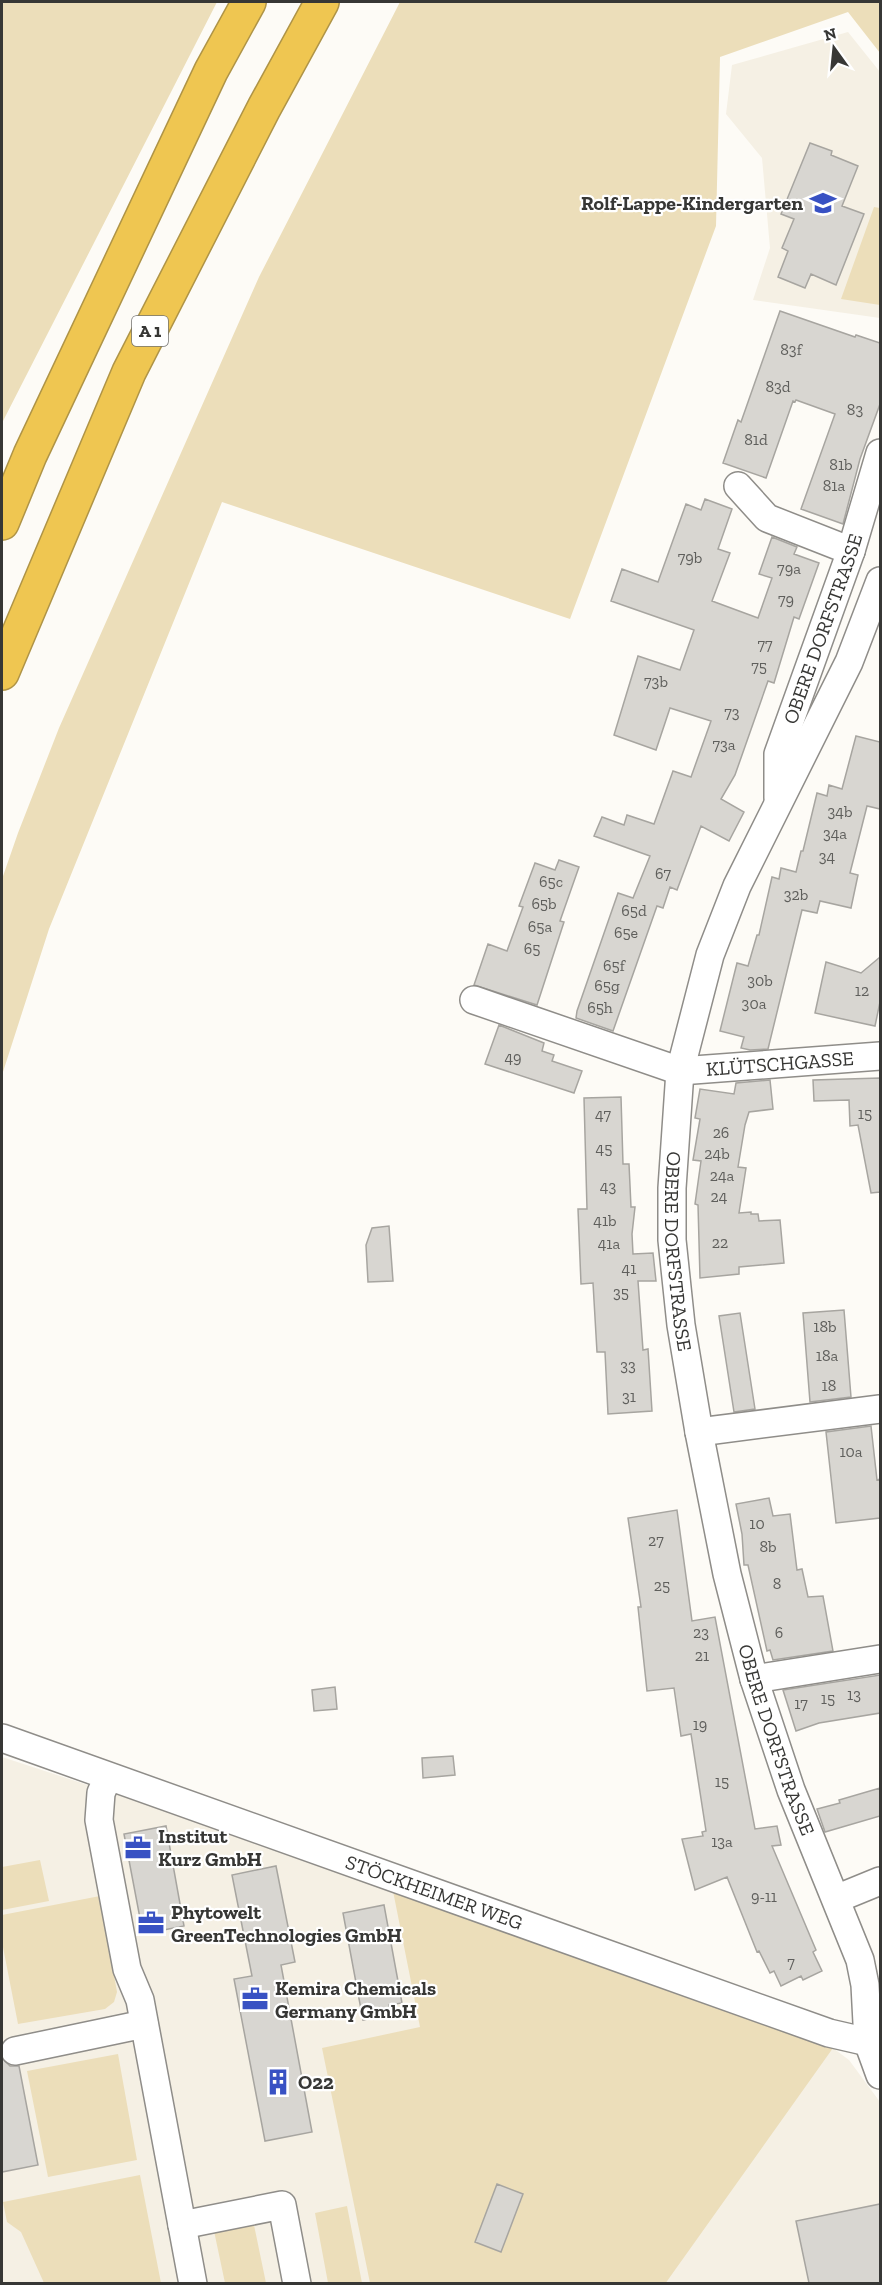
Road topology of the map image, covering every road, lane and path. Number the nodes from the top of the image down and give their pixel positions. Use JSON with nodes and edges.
{"nodes":[{"id":1,"x":249,"y":2,"type":"edge"},
{"id":2,"x":322,"y":2,"type":"edge"},
{"id":3,"x":880,"y":453,"type":"edge"},
{"id":4,"x":738,"y":486,"type":"dead end"},
{"id":5,"x":2,"y":523,"type":"edge"},
{"id":6,"x":851,"y":552,"type":"junction"},
{"id":7,"x":880,"y":581,"type":"edge"},
{"id":8,"x":2,"y":673,"type":"edge"},
{"id":9,"x":778,"y":806,"type":"junction"},
{"id":10,"x":474,"y":999,"type":"dead end"},
{"id":11,"x":880,"y":1056,"type":"edge"},
{"id":12,"x":680,"y":1071,"type":"junction"},
{"id":13,"x":880,"y":1409,"type":"edge"},
{"id":14,"x":699,"y":1432,"type":"junction"},
{"id":15,"x":880,"y":1659,"type":"edge"},
{"id":16,"x":754,"y":1679,"type":"junction"},
{"id":17,"x":2,"y":1738,"type":"edge"},
{"id":18,"x":108,"y":1777,"type":"junction"},
{"id":19,"x":880,"y":1881,"type":"edge"},
{"id":20,"x":836,"y":1899,"type":"junction"},
{"id":21,"x":873,"y":2014,"type":"edge"},
{"id":22,"x":144,"y":2024,"type":"junction"},
{"id":23,"x":868,"y":2042,"type":"junction"},
{"id":24,"x":15,"y":2051,"type":"dead end"},
{"id":25,"x":880,"y":2075,"type":"edge"},
{"id":26,"x":182,"y":2225,"type":"junction"},
{"id":27,"x":192,"y":2283,"type":"edge"},
{"id":28,"x":297,"y":2283,"type":"edge"}],
"edges":[{"from":1,"to":5,"type":"highway"},
{"from":2,"to":8,"type":"highway","number":"A 1"},
{"from":3,"to":6,"type":"street","name":"OBERE DORFSTRASSE"},
{"from":4,"to":6,"type":"street"},
{"from":6,"to":9,"type":"street","name":"OBERE DORFSTRASSE"},
{"from":7,"to":9,"type":"street","name":"OBERE DORFSTRASSE"},
{"from":9,"to":12,"type":"street","name":"OBERE DORFSTRASSE"},
{"from":10,"to":12,"type":"street"},
{"from":11,"to":12,"type":"street","name":"KLÜTSCHGASSE"},
{"from":12,"to":14,"type":"street","name":"OBERE DORFSTRASSE"},
{"from":13,"to":14,"type":"street"},
{"from":14,"to":16,"type":"street","name":"OBERE DORFSTRASSE"},
{"from":15,"to":16,"type":"street"},
{"from":16,"to":20,"type":"street","name":"OBERE DORFSTRASSE"},
{"from":17,"to":18,"type":"street","name":"STÖCKHEIMER WEG"},
{"from":18,"to":22,"type":"street"},
{"from":18,"to":23,"type":"street","name":"STÖCKHEIMER WEG"},
{"from":19,"to":20,"type":"street"},
{"from":20,"to":21,"type":"street","name":"OBERE DORFSTRASSE"},
{"from":21,"to":23,"type":"street","name":"OBERE DORFSTRASSE"},
{"from":22,"to":24,"type":"street"},
{"from":22,"to":26,"type":"street"},
{"from":23,"to":25,"type":"street","name":"OBERE DORFSTRASSE"},
{"from":26,"to":27,"type":"street"},
{"from":26,"to":28,"type":"street"}]}
